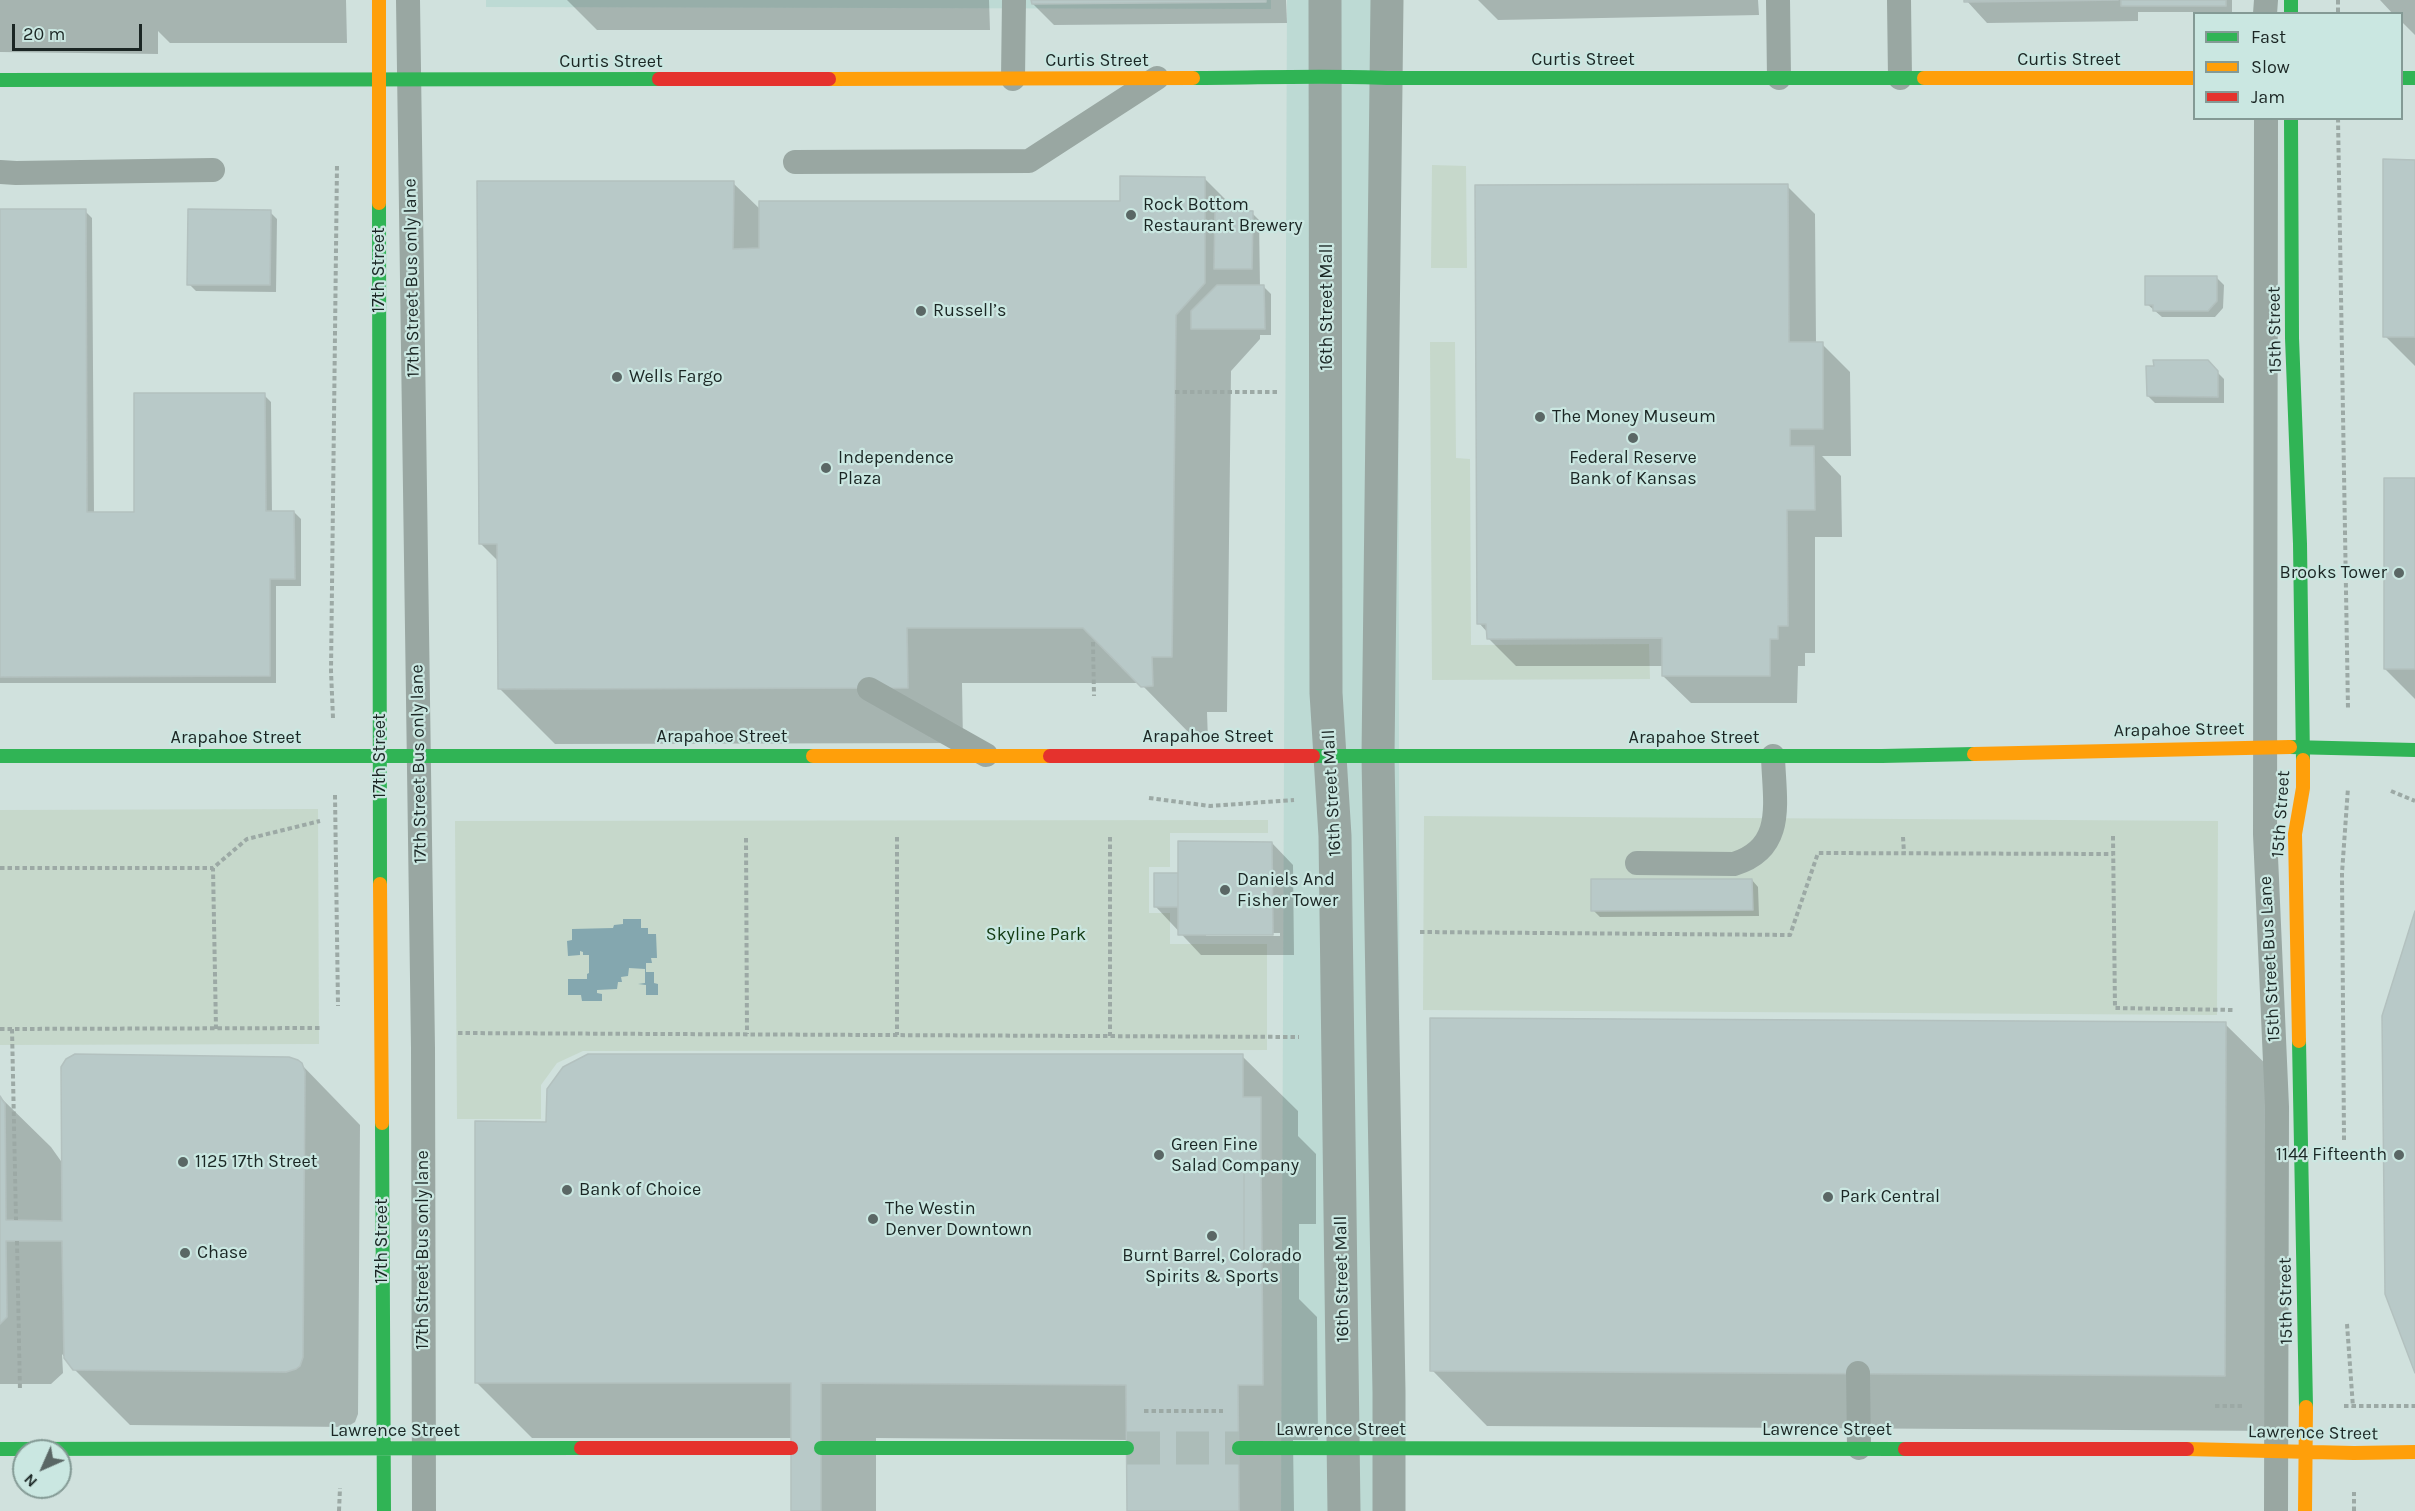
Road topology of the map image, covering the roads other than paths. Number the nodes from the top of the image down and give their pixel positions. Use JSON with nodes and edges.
{"nodes":[{"id":1,"x":379,"y":0,"type":"edge"},
{"id":2,"x":1014,"y":0,"type":"edge"},
{"id":3,"x":1325,"y":0,"type":"edge"},
{"id":4,"x":1387,"y":0,"type":"edge"},
{"id":5,"x":1778,"y":0,"type":"edge"},
{"id":6,"x":1899,"y":0,"type":"edge"},
{"id":7,"x":408,"y":8,"type":"edge"},
{"id":8,"x":1327,"y":75,"type":"junction"},
{"id":9,"x":1157,"y":78,"type":"junction"},
{"id":10,"x":1387,"y":78,"type":"junction"},
{"id":11,"x":1779,"y":78,"type":"junction"},
{"id":12,"x":1900,"y":78,"type":"junction"},
{"id":13,"x":2193,"y":78,"type":"edge"},
{"id":14,"x":409,"y":79,"type":"junction"},
{"id":15,"x":1013,"y":79,"type":"junction"},
{"id":16,"x":0,"y":80,"type":"edge"},
{"id":17,"x":379,"y":80,"type":"junction"},
{"id":18,"x":2266,"y":120,"type":"edge"},
{"id":19,"x":2291,"y":120,"type":"edge"},
{"id":20,"x":795,"y":162,"type":"dead end"},
{"id":21,"x":213,"y":170,"type":"dead end"},
{"id":22,"x":0,"y":172,"type":"edge"},
{"id":23,"x":869,"y":688,"type":"dead end"},
{"id":24,"x":2265,"y":746,"type":"junction"},
{"id":25,"x":2302,"y":746,"type":"junction"},
{"id":26,"x":2415,"y":750,"type":"edge"},
{"id":27,"x":381,"y":755,"type":"junction"},
{"id":28,"x":419,"y":755,"type":"junction"},
{"id":29,"x":986,"y":755,"type":"junction"},
{"id":30,"x":1329,"y":755,"type":"junction"},
{"id":31,"x":0,"y":756,"type":"edge"},
{"id":32,"x":1378,"y":756,"type":"junction"},
{"id":33,"x":1773,"y":756,"type":"junction"},
{"id":34,"x":1637,"y":863,"type":"dead end"},
{"id":35,"x":1858,"y":1373,"type":"dead end"},
{"id":36,"x":383,"y":1448,"type":"junction"},
{"id":37,"x":423,"y":1448,"type":"junction"},
{"id":38,"x":791,"y":1448,"type":"dead end"},
{"id":39,"x":821,"y":1448,"type":"dead end"},
{"id":40,"x":1127,"y":1448,"type":"tunnel mouth"},
{"id":41,"x":1239,"y":1448,"type":"tunnel mouth"},
{"id":42,"x":1343,"y":1448,"type":"junction"},
{"id":43,"x":1389,"y":1448,"type":"junction"},
{"id":44,"x":1859,"y":1448,"type":"junction"},
{"id":45,"x":0,"y":1449,"type":"edge"},
{"id":46,"x":2278,"y":1450,"type":"junction"},
{"id":47,"x":2304,"y":1451,"type":"junction"},
{"id":48,"x":2415,"y":1452,"type":"edge"},
{"id":49,"x":384,"y":1511,"type":"edge"},
{"id":50,"x":424,"y":1511,"type":"edge"},
{"id":51,"x":1344,"y":1511,"type":"edge"},
{"id":52,"x":1389,"y":1511,"type":"edge"},
{"id":53,"x":2276,"y":1511,"type":"edge"},
{"id":54,"x":2305,"y":1511,"type":"edge"}],
"edges":[{"from":1,"to":17,"type":"street","name":"17th Street"},
{"from":2,"to":15,"type":"lane"},
{"from":3,"to":8,"type":"street","name":"16th Street Mall"},
{"from":4,"to":10,"type":"street"},
{"from":5,"to":11,"type":"lane"},
{"from":6,"to":12,"type":"lane"},
{"from":7,"to":14,"type":"lane","name":"17th Street Bus only lane"},
{"from":8,"to":9,"type":"street","name":"Curtis Street"},
{"from":8,"to":10,"type":"street","name":"Curtis Street"},
{"from":8,"to":30,"type":"street","name":"16th Street Mall"},
{"from":9,"to":15,"type":"street","name":"Curtis Street"},
{"from":9,"to":20,"type":"lane"},
{"from":10,"to":11,"type":"street","name":"Curtis Street"},
{"from":10,"to":32,"type":"street"},
{"from":11,"to":12,"type":"street","name":"Curtis Street"},
{"from":12,"to":13,"type":"street","name":"Curtis Street"},
{"from":14,"to":15,"type":"street","name":"Curtis Street"},
{"from":14,"to":17,"type":"street","name":"Curtis Street"},
{"from":14,"to":28,"type":"lane","name":"17th Street Bus only lane"},
{"from":16,"to":17,"type":"street","name":"Curtis Street"},
{"from":17,"to":27,"type":"street","name":"17th Street"},
{"from":18,"to":24,"type":"lane","name":"15th Street Bus Lane"},
{"from":19,"to":25,"type":"street","name":"15th Street"},
{"from":21,"to":22,"type":"lane"},
{"from":23,"to":29,"type":"lane"},
{"from":24,"to":25,"type":"street","name":"Arapahoe Street"},
{"from":24,"to":33,"type":"street","name":"Arapahoe Street"},
{"from":24,"to":46,"type":"lane","name":"15th Street Bus Lane"},
{"from":25,"to":26,"type":"street","name":"Arapahoe Street"},
{"from":25,"to":47,"type":"street","name":"15th Street"},
{"from":27,"to":28,"type":"street","name":"Arapahoe Street"},
{"from":27,"to":31,"type":"street","name":"Arapahoe Street"},
{"from":27,"to":36,"type":"street","name":"17th Street"},
{"from":28,"to":29,"type":"street","name":"Arapahoe Street"},
{"from":28,"to":37,"type":"lane","name":"17th Street Bus only lane"},
{"from":29,"to":30,"type":"street","name":"Arapahoe Street"},
{"from":30,"to":32,"type":"street","name":"Arapahoe Street"},
{"from":30,"to":42,"type":"street","name":"16th Street Mall"},
{"from":32,"to":33,"type":"street","name":"Arapahoe Street"},
{"from":32,"to":43,"type":"street"},
{"from":33,"to":34,"type":"lane"},
{"from":35,"to":44,"type":"lane"},
{"from":36,"to":37,"type":"street","name":"Lawrence Street"},
{"from":36,"to":45,"type":"street","name":"Lawrence Street"},
{"from":36,"to":49,"type":"street","name":"17th Street"},
{"from":37,"to":38,"type":"street","name":"Lawrence Street"},
{"from":37,"to":50,"type":"lane","name":"17th Street Bus only lane"},
{"from":39,"to":40,"type":"street"},
{"from":41,"to":42,"type":"street","name":"Lawrence Street"},
{"from":42,"to":43,"type":"street","name":"Lawrence Street"},
{"from":42,"to":51,"type":"street","name":"16th Street Mall"},
{"from":43,"to":44,"type":"street","name":"Lawrence Street"},
{"from":43,"to":52,"type":"street"},
{"from":44,"to":46,"type":"street","name":"Lawrence Street"},
{"from":46,"to":47,"type":"street","name":"Lawrence Street"},
{"from":46,"to":53,"type":"lane","name":"15th Street Bus Lane"},
{"from":47,"to":48,"type":"street","name":"Lawrence Street"},
{"from":47,"to":54,"type":"street","name":"15th Street"}]}
